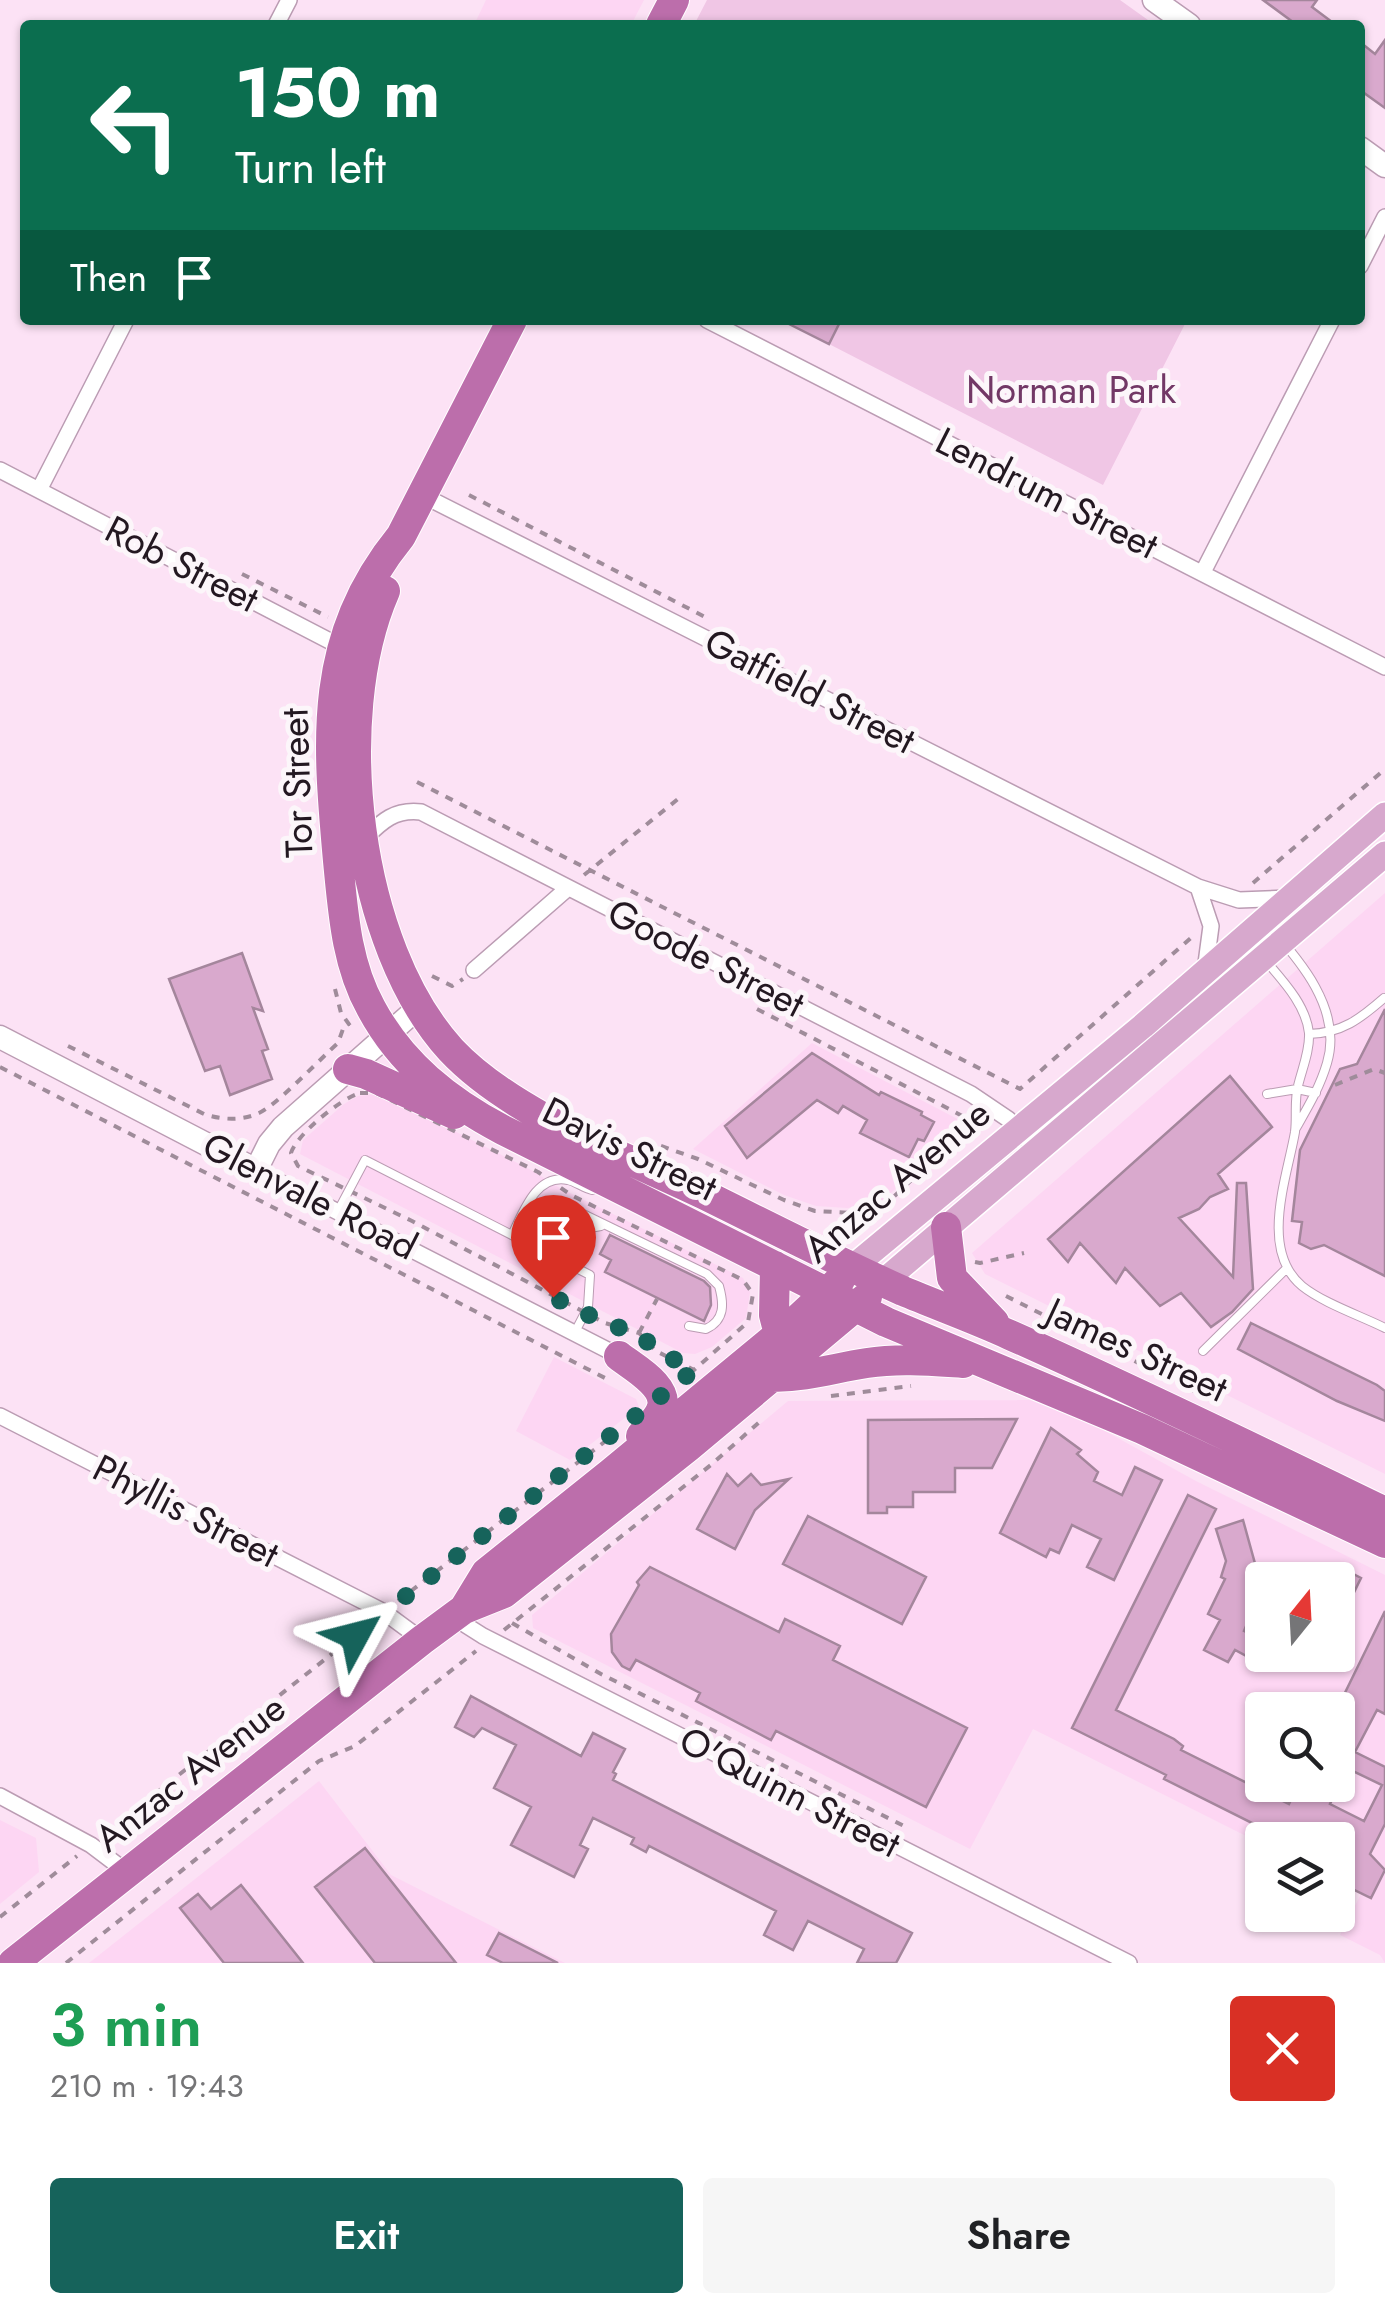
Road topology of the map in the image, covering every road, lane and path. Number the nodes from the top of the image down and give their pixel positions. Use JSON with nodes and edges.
{"nodes":[{"id":1,"x":1154,"y":0,"type":"edge"},
{"id":2,"x":1182,"y":20,"type":"edge"},
{"id":3,"x":1385,"y":217,"type":"edge"},
{"id":4,"x":1365,"y":256,"type":"edge"},
{"id":5,"x":123,"y":325,"type":"edge"},
{"id":6,"x":509,"y":325,"type":"edge"},
{"id":7,"x":717,"y":325,"type":"edge"},
{"id":8,"x":1329,"y":325,"type":"edge"},
{"id":9,"x":0,"y":470,"type":"edge"},
{"id":10,"x":39,"y":490,"type":"junction"},
{"id":11,"x":422,"y":495,"type":"junction"},
{"id":12,"x":1203,"y":572,"type":"junction"},
{"id":13,"x":353,"y":653,"type":"junction"},
{"id":14,"x":1385,"y":667,"type":"edge"},
{"id":15,"x":1385,"y":769,"type":"edge"},
{"id":16,"x":417,"y":782,"type":"dead end"},
{"id":17,"x":678,"y":799,"type":"dead end"},
{"id":18,"x":1385,"y":816,"type":"edge"},
{"id":19,"x":365,"y":838,"type":"junction"},
{"id":20,"x":1385,"y":854,"type":"edge"},
{"id":21,"x":590,"y":870,"type":"junction"},
{"id":22,"x":1198,"y":887,"type":"junction"},
{"id":23,"x":568,"y":888,"type":"junction"},
{"id":24,"x":1244,"y":888,"type":"dead end"},
{"id":25,"x":1288,"y":898,"type":"junction"},
{"id":26,"x":1255,"y":928,"type":"junction"},
{"id":27,"x":1200,"y":929,"type":"dead end"},
{"id":28,"x":1274,"y":950,"type":"junction"},
{"id":29,"x":418,"y":969,"type":"dead end"},
{"id":30,"x":474,"y":970,"type":"joint"},
{"id":31,"x":1205,"y":972,"type":"junction"},
{"id":32,"x":1384,"y":998,"type":"edge"},
{"id":33,"x":418,"y":1007,"type":"junction"},
{"id":34,"x":757,"y":1009,"type":"dead end"},
{"id":35,"x":348,"y":1024,"type":"dead end"},
{"id":36,"x":1330,"y":1033,"type":"junction"},
{"id":37,"x":388,"y":1034,"type":"junction"},
{"id":38,"x":1309,"y":1034,"type":"junction"},
{"id":39,"x":0,"y":1038,"type":"edge"},
{"id":40,"x":68,"y":1046,"type":"dead end"},
{"id":41,"x":0,"y":1067,"type":"edge"},
{"id":42,"x":348,"y":1069,"type":"junction"},
{"id":43,"x":1385,"y":1072,"type":"edge"},
{"id":44,"x":1000,"y":1079,"type":"junction"},
{"id":45,"x":1297,"y":1090,"type":"junction"},
{"id":46,"x":993,"y":1092,"type":"dead end"},
{"id":47,"x":1316,"y":1093,"type":"junction"},
{"id":48,"x":1268,"y":1094,"type":"dead end"},
{"id":49,"x":476,"y":1116,"type":"junction"},
{"id":50,"x":1019,"y":1130,"type":"junction"},
{"id":51,"x":1295,"y":1130,"type":"junction"},
{"id":52,"x":648,"y":1141,"type":"dead end"},
{"id":53,"x":1038,"y":1151,"type":"junction"},
{"id":54,"x":256,"y":1170,"type":"junction"},
{"id":55,"x":551,"y":1181,"type":"junction"},
{"id":56,"x":348,"y":1192,"type":"junction"},
{"id":57,"x":626,"y":1192,"type":"junction"},
{"id":58,"x":882,"y":1209,"type":"junction"},
{"id":59,"x":338,"y":1211,"type":"junction"},
{"id":60,"x":608,"y":1226,"type":"junction"},
{"id":61,"x":946,"y":1228,"type":"junction"},
{"id":62,"x":512,"y":1235,"type":"junction"},
{"id":63,"x":547,"y":1247,"type":"junction"},
{"id":64,"x":1024,"y":1253,"type":"dead end"},
{"id":65,"x":850,"y":1254,"type":"junction"},
{"id":66,"x":775,"y":1266,"type":"junction"},
{"id":67,"x":1287,"y":1268,"type":"junction"},
{"id":68,"x":977,"y":1274,"type":"dead end"},
{"id":69,"x":884,"y":1282,"type":"junction"},
{"id":70,"x":828,"y":1292,"type":"junction"},
{"id":71,"x":999,"y":1293,"type":"dead end"},
{"id":72,"x":657,"y":1299,"type":"dead end"},
{"id":73,"x":856,"y":1307,"type":"junction"},
{"id":74,"x":584,"y":1313,"type":"junction"},
{"id":75,"x":690,"y":1326,"type":"dead end"},
{"id":76,"x":1385,"y":1328,"type":"edge"},
{"id":77,"x":575,"y":1332,"type":"junction"},
{"id":78,"x":1006,"y":1333,"type":"junction"},
{"id":79,"x":779,"y":1334,"type":"junction"},
{"id":80,"x":629,"y":1345,"type":"junction"},
{"id":81,"x":1203,"y":1351,"type":"dead end"},
{"id":82,"x":569,"y":1359,"type":"dead end"},
{"id":83,"x":986,"y":1365,"type":"junction"},
{"id":84,"x":694,"y":1370,"type":"junction"},
{"id":85,"x":772,"y":1377,"type":"junction"},
{"id":86,"x":874,"y":1390,"type":"dead end"},
{"id":87,"x":1200,"y":1394,"type":"dead end"},
{"id":88,"x":662,"y":1396,"type":"junction"},
{"id":89,"x":823,"y":1397,"type":"dead end"},
{"id":90,"x":773,"y":1410,"type":"dead end"},
{"id":91,"x":0,"y":1416,"type":"edge"},
{"id":92,"x":617,"y":1432,"type":"dead end"},
{"id":93,"x":611,"y":1474,"type":"junction"},
{"id":94,"x":1385,"y":1512,"type":"edge"},
{"id":95,"x":1385,"y":1543,"type":"edge"},
{"id":96,"x":384,"y":1612,"type":"junction"},
{"id":97,"x":458,"y":1613,"type":"junction"},
{"id":98,"x":512,"y":1624,"type":"junction"},
{"id":99,"x":422,"y":1640,"type":"junction"},
{"id":100,"x":490,"y":1640,"type":"junction"},
{"id":101,"x":0,"y":1796,"type":"edge"},
{"id":102,"x":908,"y":1828,"type":"dead end"},
{"id":103,"x":91,"y":1845,"type":"junction"},
{"id":104,"x":128,"y":1872,"type":"junction"},
{"id":105,"x":0,"y":1917,"type":"edge"},
{"id":106,"x":13,"y":1963,"type":"edge"},
{"id":107,"x":66,"y":1963,"type":"edge"},
{"id":108,"x":1130,"y":1963,"type":"edge"}],
"edges":[{"from":1,"to":2,"type":"street"},
{"from":3,"to":4,"type":"street"},
{"from":5,"to":10,"type":"street"},
{"from":6,"to":11,"type":"highway","name":"Tor Street"},
{"from":7,"to":12,"type":"street","name":"Lendrum Street"},
{"from":8,"to":12,"type":"street"},
{"from":9,"to":10,"type":"street","name":"Rob Street"},
{"from":10,"to":13,"type":"street","name":"Rob Street"},
{"from":11,"to":13,"type":"highway","name":"Tor Street"},
{"from":11,"to":22,"type":"street","name":"Gatfield Street"},
{"from":12,"to":14,"type":"street","name":"Lendrum Street"},
{"from":13,"to":19,"type":"highway","name":"Tor Street"},
{"from":13,"to":37,"type":"highway","name":"Tor Street"},
{"from":15,"to":24,"type":"path"},
{"from":16,"to":21,"type":"path"},
{"from":17,"to":21,"type":"path"},
{"from":18,"to":25,"type":"main road","name":"Anzac Avenue"},
{"from":19,"to":23,"type":"street","name":"Goode Street"},
{"from":19,"to":33,"type":"highway","name":"Tor Street"},
{"from":20,"to":28,"type":"main road","name":"Anzac Avenue"},
{"from":21,"to":23,"type":"path"},
{"from":21,"to":44,"type":"path"},
{"from":22,"to":25,"type":"street","name":"Gatfield Street"},
{"from":22,"to":31,"type":"street"},
{"from":23,"to":30,"type":"street"},
{"from":23,"to":50,"type":"street","name":"Goode Street"},
{"from":25,"to":26,"type":"main road","name":"Anzac Avenue"},
{"from":26,"to":28,"type":"lane"},
{"from":26,"to":28,"type":"lane"},
{"from":26,"to":31,"type":"main road","name":"Anzac Avenue"},
{"from":27,"to":44,"type":"path"},
{"from":28,"to":36,"type":"lane"},
{"from":28,"to":38,"type":"lane"},
{"from":28,"to":53,"type":"main road","name":"Anzac Avenue"},
{"from":29,"to":30,"type":"path"},
{"from":31,"to":50,"type":"main road","name":"Anzac Avenue"},
{"from":32,"to":36,"type":"lane"},
{"from":33,"to":37,"type":"street"},
{"from":33,"to":65,"type":"highway","name":"Davis Street"},
{"from":34,"to":58,"type":"path"},
{"from":35,"to":40,"type":"path"},
{"from":36,"to":38,"type":"lane"},
{"from":36,"to":47,"type":"lane"},
{"from":37,"to":42,"type":"street"},
{"from":37,"to":49,"type":"highway","name":"Davis Street"},
{"from":38,"to":45,"type":"lane"},
{"from":39,"to":54,"type":"street","name":"Glenvale Road"},
{"from":41,"to":82,"type":"path"},
{"from":42,"to":49,"type":"highway"},
{"from":42,"to":54,"type":"street"},
{"from":43,"to":47,"type":"path"},
{"from":44,"to":46,"type":"path"},
{"from":45,"to":47,"type":"lane"},
{"from":45,"to":48,"type":"lane"},
{"from":45,"to":51,"type":"lane"},
{"from":47,"to":51,"type":"lane"},
{"from":49,"to":57,"type":"highway","name":"Davis Street"},
{"from":50,"to":53,"type":"street","name":"Goode Street"},
{"from":50,"to":65,"type":"main road","name":"Anzac Avenue"},
{"from":51,"to":67,"type":"lane"},
{"from":52,"to":58,"type":"path"},
{"from":53,"to":61,"type":"main road","name":"Anzac Avenue"},
{"from":54,"to":59,"type":"street","name":"Glenvale Road"},
{"from":55,"to":56,"type":"path"},
{"from":55,"to":57,"type":"lane"},
{"from":55,"to":62,"type":"lane"},
{"from":55,"to":84,"type":"path"},
{"from":56,"to":59,"type":"lane"},
{"from":56,"to":62,"type":"lane"},
{"from":56,"to":74,"type":"path"},
{"from":57,"to":66,"type":"highway","name":"Davis Street"},
{"from":58,"to":65,"type":"path"},
{"from":59,"to":77,"type":"street","name":"Glenvale Road"},
{"from":60,"to":63,"type":"lane"},
{"from":60,"to":63,"type":"lane"},
{"from":60,"to":75,"type":"lane"},
{"from":61,"to":69,"type":"main road","name":"Anzac Avenue"},
{"from":61,"to":78,"type":"highway"},
{"from":62,"to":63,"type":"lane"},
{"from":63,"to":74,"type":"lane"},
{"from":64,"to":68,"type":"path"},
{"from":65,"to":69,"type":"highway","name":"James Street"},
{"from":65,"to":70,"type":"highway","name":"Anzac Avenue"},
{"from":66,"to":70,"type":"highway","name":"Davis Street"},
{"from":66,"to":79,"type":"highway"},
{"from":67,"to":76,"type":"lane"},
{"from":67,"to":81,"type":"lane"},
{"from":69,"to":73,"type":"highway","name":"Anzac Avenue"},
{"from":69,"to":78,"type":"highway","name":"James Street"},
{"from":70,"to":73,"type":"highway","name":"Davis Street"},
{"from":70,"to":79,"type":"highway","name":"Anzac Avenue"},
{"from":71,"to":87,"type":"path"},
{"from":72,"to":80,"type":"path"},
{"from":73,"to":83,"type":"highway","name":"James Street"},
{"from":73,"to":85,"type":"highway","name":"Anzac Avenue"},
{"from":74,"to":77,"type":"lane"},
{"from":74,"to":80,"type":"path"},
{"from":77,"to":80,"type":"street","name":"Glenvale Road"},
{"from":78,"to":94,"type":"highway","name":"James Street"},
{"from":79,"to":93,"type":"highway","name":"Anzac Avenue"},
{"from":80,"to":84,"type":"path"},
{"from":80,"to":88,"type":"highway"},
{"from":83,"to":85,"type":"highway"},
{"from":83,"to":95,"type":"highway","name":"James Street"},
{"from":84,"to":88,"type":"path"},
{"from":85,"to":97,"type":"highway","name":"Anzac Avenue"},
{"from":86,"to":89,"type":"path"},
{"from":88,"to":93,"type":"highway"},
{"from":90,"to":98,"type":"path"},
{"from":91,"to":96,"type":"street","name":"Phyllis Street"},
{"from":92,"to":96,"type":"path"},
{"from":93,"to":97,"type":"highway","name":"Anzac Avenue"},
{"from":96,"to":99,"type":"street","name":"Phyllis Street"},
{"from":96,"to":103,"type":"path"},
{"from":97,"to":99,"type":"highway","name":"Anzac Avenue"},
{"from":97,"to":100,"type":"street","name":"O'Quinn Street"},
{"from":98,"to":100,"type":"path"},
{"from":98,"to":102,"type":"path"},
{"from":99,"to":104,"type":"highway","name":"Anzac Avenue"},
{"from":100,"to":107,"type":"path"},
{"from":100,"to":108,"type":"street","name":"O'Quinn Street"},
{"from":101,"to":103,"type":"street"},
{"from":103,"to":104,"type":"street"},
{"from":103,"to":105,"type":"path"},
{"from":104,"to":106,"type":"highway","name":"Anzac Avenue"}]}
